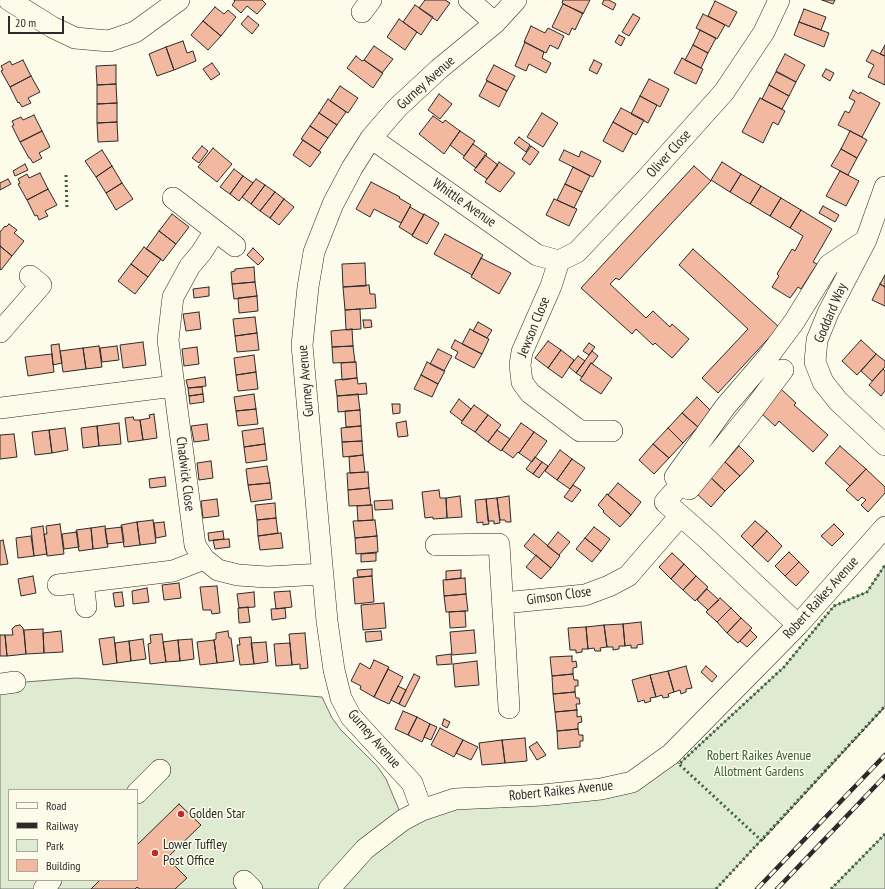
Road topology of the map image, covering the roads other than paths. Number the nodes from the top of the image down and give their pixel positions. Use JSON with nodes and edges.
{"nodes":[{"id":1,"x":9,"y":0,"type":"edge"},
{"id":2,"x":179,"y":0,"type":"edge"},
{"id":3,"x":469,"y":0,"type":"edge"},
{"id":4,"x":516,"y":0,"type":"edge"},
{"id":5,"x":779,"y":0,"type":"edge"},
{"id":6,"x":496,"y":23,"type":"junction"},
{"id":7,"x":371,"y":138,"type":"junction"},
{"id":8,"x":885,"y":187,"type":"edge"},
{"id":9,"x":173,"y":198,"type":"dead end"},
{"id":10,"x":216,"y":230,"type":"junction"},
{"id":11,"x":866,"y":240,"type":"junction"},
{"id":12,"x":235,"y":246,"type":"dead end"},
{"id":13,"x":559,"y":261,"type":"junction"},
{"id":14,"x":30,"y":276,"type":"dead end"},
{"id":15,"x":0,"y":332,"type":"edge"},
{"id":16,"x":783,"y":370,"type":"dead end"},
{"id":17,"x":174,"y":386,"type":"junction"},
{"id":18,"x":0,"y":408,"type":"edge"},
{"id":19,"x":612,"y":431,"type":"dead end"},
{"id":20,"x":885,"y":445,"type":"edge"},
{"id":21,"x":682,"y":483,"type":"junction"},
{"id":22,"x":680,"y":516,"type":"junction"},
{"id":23,"x":885,"y":527,"type":"edge"},
{"id":24,"x":436,"y":545,"type":"dead end"},
{"id":25,"x":204,"y":558,"type":"junction"},
{"id":26,"x":323,"y":574,"type":"junction"},
{"id":27,"x":83,"y":582,"type":"junction"},
{"id":28,"x":58,"y":585,"type":"dead end"},
{"id":29,"x":503,"y":603,"type":"junction"},
{"id":30,"x":86,"y":607,"type":"dead end"},
{"id":31,"x":798,"y":625,"type":"junction"},
{"id":32,"x":509,"y":708,"type":"dead end"},
{"id":33,"x":160,"y":770,"type":"dead end"},
{"id":34,"x":138,"y":792,"type":"edge"},
{"id":35,"x":422,"y":810,"type":"junction"},
{"id":36,"x":50,"y":881,"type":"edge"},
{"id":37,"x":44,"y":889,"type":"edge"},
{"id":38,"x":329,"y":889,"type":"edge"}],
"edges":[{"from":1,"to":2,"type":"street"},
{"from":3,"to":6,"type":"street"},
{"from":4,"to":6,"type":"street","name":"Gurney Avenue"},
{"from":5,"to":13,"type":"street","name":"Oliver Close"},
{"from":6,"to":7,"type":"street","name":"Gurney Avenue"},
{"from":7,"to":13,"type":"street","name":"Whittle Avenue"},
{"from":7,"to":26,"type":"street","name":"Gurney Avenue"},
{"from":8,"to":11,"type":"street","name":"Goddard Way"},
{"from":9,"to":10,"type":"street"},
{"from":10,"to":12,"type":"street"},
{"from":10,"to":17,"type":"street","name":"Chadwick Close"},
{"from":11,"to":20,"type":"street","name":"Goddard Way"},
{"from":11,"to":21,"type":"street"},
{"from":13,"to":19,"type":"street","name":"Jewson Close"},
{"from":14,"to":15,"type":"street"},
{"from":16,"to":21,"type":"street"},
{"from":17,"to":18,"type":"street"},
{"from":17,"to":25,"type":"street","name":"Chadwick Close"},
{"from":21,"to":22,"type":"street"},
{"from":22,"to":29,"type":"street","name":"Gimson Close"},
{"from":22,"to":31,"type":"street"},
{"from":23,"to":31,"type":"street","name":"Robert Raikes Avenue"},
{"from":24,"to":29,"type":"street"},
{"from":25,"to":26,"type":"street","name":"Chadwick Close"},
{"from":25,"to":27,"type":"street"},
{"from":26,"to":35,"type":"street","name":"Gurney Avenue"},
{"from":27,"to":28,"type":"street"},
{"from":27,"to":30,"type":"street"},
{"from":29,"to":32,"type":"street"},
{"from":31,"to":35,"type":"street","name":"Robert Raikes Avenue"},
{"from":33,"to":34,"type":"street"},
{"from":35,"to":38,"type":"street","name":"Robert Raikes Avenue"},
{"from":36,"to":37,"type":"street"}]}
